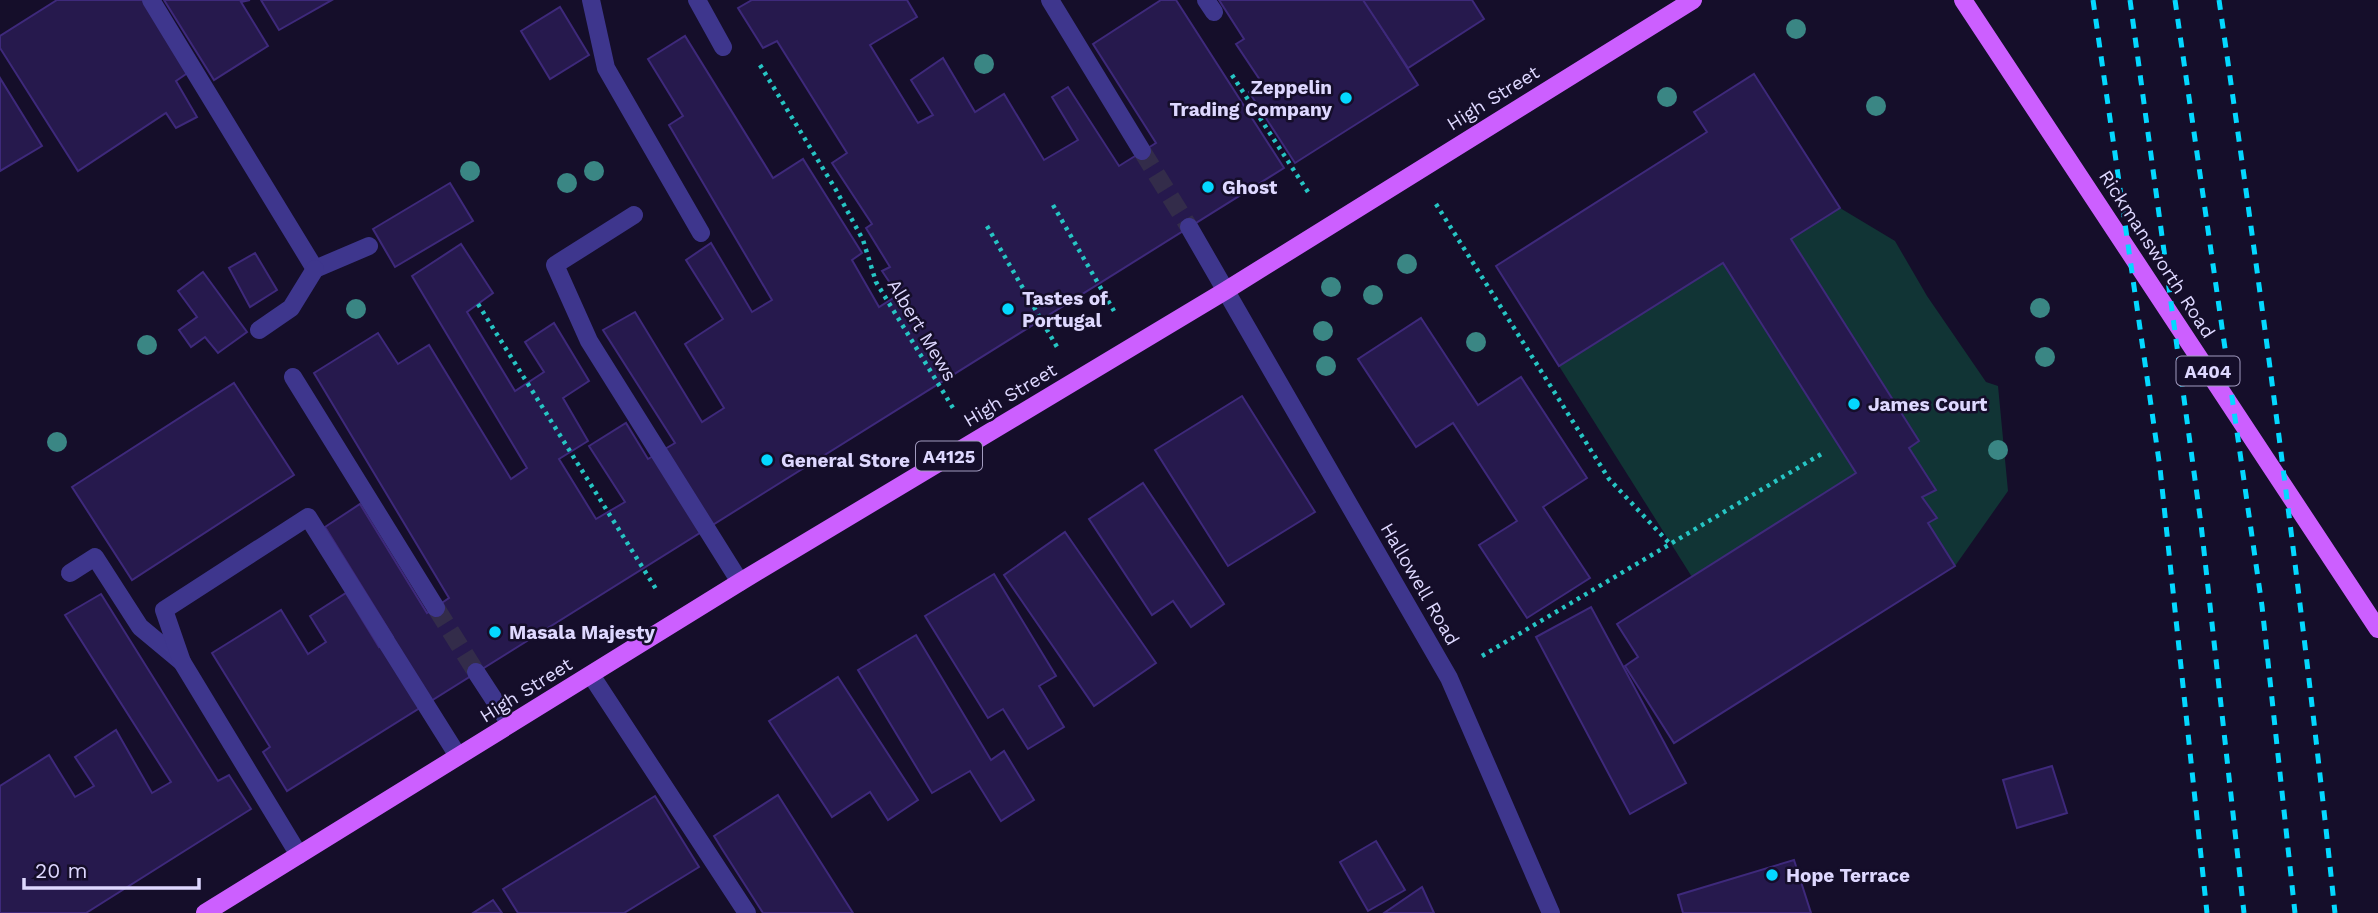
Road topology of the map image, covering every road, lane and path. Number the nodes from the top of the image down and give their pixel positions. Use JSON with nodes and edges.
{"nodes":[{"id":1,"x":151,"y":0,"type":"edge"},
{"id":2,"x":591,"y":0,"type":"edge"},
{"id":3,"x":696,"y":0,"type":"edge"},
{"id":4,"x":1050,"y":0,"type":"edge"},
{"id":5,"x":1693,"y":0,"type":"edge"},
{"id":6,"x":1963,"y":0,"type":"edge"},
{"id":7,"x":723,"y":47,"type":"dead end"},
{"id":8,"x":760,"y":65,"type":"dead end"},
{"id":9,"x":1232,"y":75,"type":"dead end"},
{"id":10,"x":1142,"y":151,"type":"tunnel mouth"},
{"id":11,"x":1415,"y":172,"type":"junction"},
{"id":12,"x":1053,"y":205,"type":"dead end"},
{"id":13,"x":634,"y":215,"type":"dead end"},
{"id":14,"x":1329,"y":225,"type":"junction"},
{"id":15,"x":987,"y":226,"type":"dead end"},
{"id":16,"x":1189,"y":227,"type":"tunnel mouth"},
{"id":17,"x":701,"y":233,"type":"dead end"},
{"id":18,"x":369,"y":246,"type":"dead end"},
{"id":19,"x":315,"y":269,"type":"junction"},
{"id":20,"x":1225,"y":291,"type":"junction"},
{"id":21,"x":478,"y":304,"type":"dead end"},
{"id":22,"x":259,"y":330,"type":"dead end"},
{"id":23,"x":1134,"y":345,"type":"junction"},
{"id":24,"x":293,"y":377,"type":"dead end"},
{"id":25,"x":1076,"y":380,"type":"junction"},
{"id":26,"x":973,"y":442,"type":"junction"},
{"id":27,"x":1823,"y":453,"type":"dead end"},
{"id":28,"x":1671,"y":545,"type":"junction"},
{"id":29,"x":70,"y":573,"type":"dead end"},
{"id":30,"x":740,"y":582,"type":"junction"},
{"id":31,"x":436,"y":608,"type":"tunnel mouth"},
{"id":32,"x":676,"y":622,"type":"junction"},
{"id":33,"x":2378,"y":629,"type":"edge"},
{"id":34,"x":181,"y":662,"type":"junction"},
{"id":35,"x":476,"y":672,"type":"tunnel mouth"},
{"id":36,"x":591,"y":674,"type":"junction"},
{"id":37,"x":1449,"y":677,"type":"junction"},
{"id":38,"x":510,"y":724,"type":"junction"},
{"id":39,"x":458,"y":757,"type":"junction"},
{"id":40,"x":299,"y":855,"type":"junction"},
{"id":41,"x":205,"y":913,"type":"edge"},
{"id":42,"x":747,"y":913,"type":"edge"},
{"id":43,"x":1551,"y":913,"type":"edge"}],
"edges":[{"from":1,"to":19,"type":"street"},
{"from":2,"to":17,"type":"street"},
{"from":3,"to":7,"type":"street"},
{"from":4,"to":10,"type":"street"},
{"from":5,"to":11,"type":"main road","name":"High Street","number":"A4125"},
{"from":6,"to":33,"type":"main road","name":"Rickmansworth Road","number":"A404"},
{"from":8,"to":26,"type":"path","name":"Albert Mews"},
{"from":9,"to":14,"type":"path"},
{"from":11,"to":14,"type":"main road","name":"High Street","number":"A4125"},
{"from":11,"to":28,"type":"path"},
{"from":12,"to":23,"type":"path"},
{"from":13,"to":30,"type":"street"},
{"from":14,"to":20,"type":"main road","name":"High Street","number":"A4125"},
{"from":15,"to":25,"type":"path"},
{"from":16,"to":20,"type":"street","name":"Hallowell Road"},
{"from":18,"to":19,"type":"street"},
{"from":19,"to":22,"type":"street"},
{"from":20,"to":23,"type":"main road","name":"High Street","number":"A4125"},
{"from":20,"to":37,"type":"street","name":"Hallowell Road"},
{"from":21,"to":32,"type":"path"},
{"from":23,"to":25,"type":"main road","name":"High Street","number":"A4125"},
{"from":24,"to":31,"type":"street"},
{"from":25,"to":26,"type":"main road","name":"High Street","number":"A4125"},
{"from":26,"to":30,"type":"main road","name":"High Street","number":"A4125"},
{"from":27,"to":28,"type":"path"},
{"from":28,"to":37,"type":"path"},
{"from":29,"to":34,"type":"street"},
{"from":30,"to":32,"type":"main road","name":"High Street","number":"A4125"},
{"from":32,"to":36,"type":"main road","name":"High Street","number":"A4125"},
{"from":34,"to":39,"type":"street"},
{"from":34,"to":40,"type":"street"},
{"from":35,"to":38,"type":"street"},
{"from":36,"to":38,"type":"main road","name":"High Street","number":"A4125"},
{"from":36,"to":42,"type":"street"},
{"from":37,"to":43,"type":"street","name":"Hallowell Road"},
{"from":38,"to":39,"type":"main road","name":"High Street","number":"A4125"},
{"from":39,"to":40,"type":"main road","name":"High Street","number":"A4125"},
{"from":40,"to":41,"type":"main road","name":"High Street","number":"A4125"}]}
